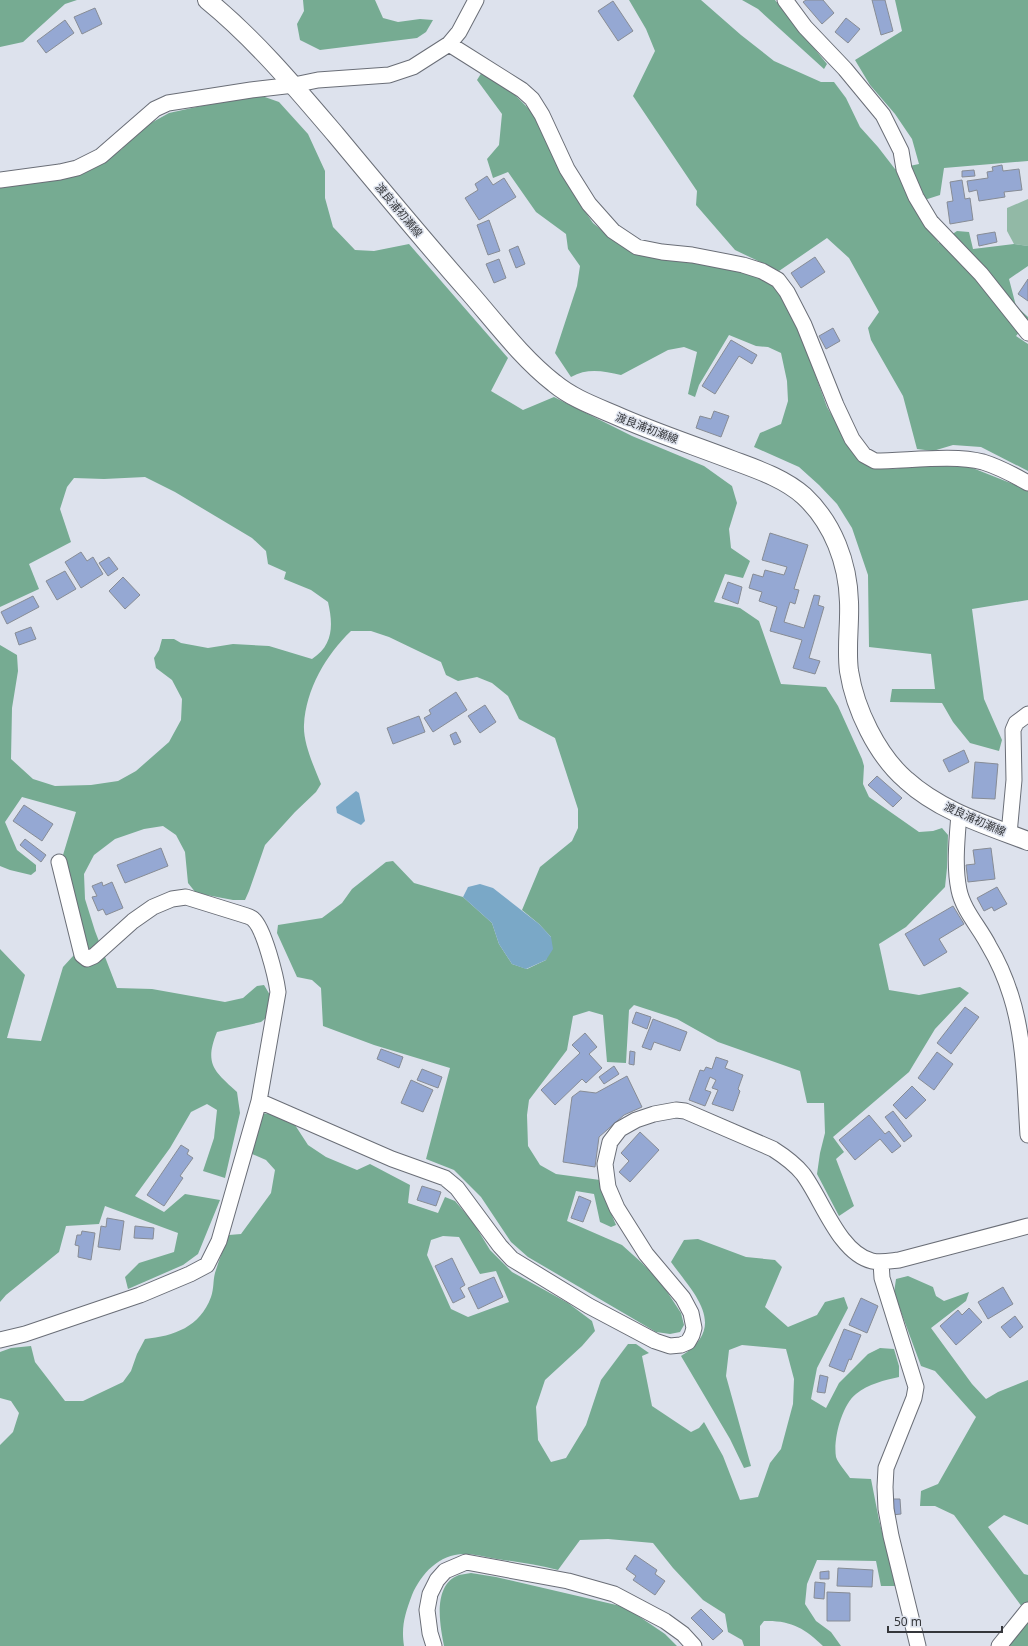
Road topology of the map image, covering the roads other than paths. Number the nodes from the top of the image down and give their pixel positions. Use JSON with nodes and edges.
{"nodes":[{"id":1,"x":207,"y":0,"type":"edge"},
{"id":2,"x":476,"y":0,"type":"edge"},
{"id":3,"x":785,"y":0,"type":"edge"},
{"id":4,"x":449,"y":44,"type":"junction"},
{"id":5,"x":294,"y":86,"type":"junction"},
{"id":6,"x":0,"y":180,"type":"edge"},
{"id":7,"x":1028,"y":333,"type":"edge"},
{"id":8,"x":1028,"y":483,"type":"edge"},
{"id":9,"x":1028,"y":714,"type":"edge"},
{"id":10,"x":959,"y":814,"type":"junction"},
{"id":11,"x":1009,"y":834,"type":"junction"},
{"id":12,"x":1028,"y":841,"type":"edge"},
{"id":13,"x":59,"y":862,"type":"dead end"},
{"id":14,"x":259,"y":1101,"type":"junction"},
{"id":15,"x":1028,"y":1135,"type":"edge"},
{"id":16,"x":1028,"y":1226,"type":"edge"},
{"id":17,"x":881,"y":1262,"type":"junction"},
{"id":18,"x":0,"y":1340,"type":"edge"},
{"id":19,"x":1028,"y":1610,"type":"edge"},
{"id":20,"x":434,"y":1646,"type":"edge"},
{"id":21,"x":694,"y":1646,"type":"edge"},
{"id":22,"x":918,"y":1646,"type":"edge"},
{"id":23,"x":1000,"y":1646,"type":"edge"}],
"edges":[{"from":1,"to":5,"type":"main road","name":"渡良浦初瀬線"},
{"from":2,"to":4,"type":"street"},
{"from":3,"to":7,"type":"street"},
{"from":4,"to":5,"type":"street"},
{"from":4,"to":8,"type":"street"},
{"from":5,"to":6,"type":"street"},
{"from":5,"to":10,"type":"main road","name":"渡良浦初瀬線"},
{"from":9,"to":11,"type":"street"},
{"from":10,"to":11,"type":"main road","name":"渡良浦初瀬線"},
{"from":10,"to":15,"type":"street"},
{"from":11,"to":12,"type":"main road","name":"渡良浦初瀬線"},
{"from":13,"to":14,"type":"street"},
{"from":14,"to":17,"type":"street"},
{"from":14,"to":18,"type":"street"},
{"from":16,"to":17,"type":"street"},
{"from":17,"to":22,"type":"street"},
{"from":19,"to":23,"type":"street"},
{"from":20,"to":21,"type":"street"}]}
